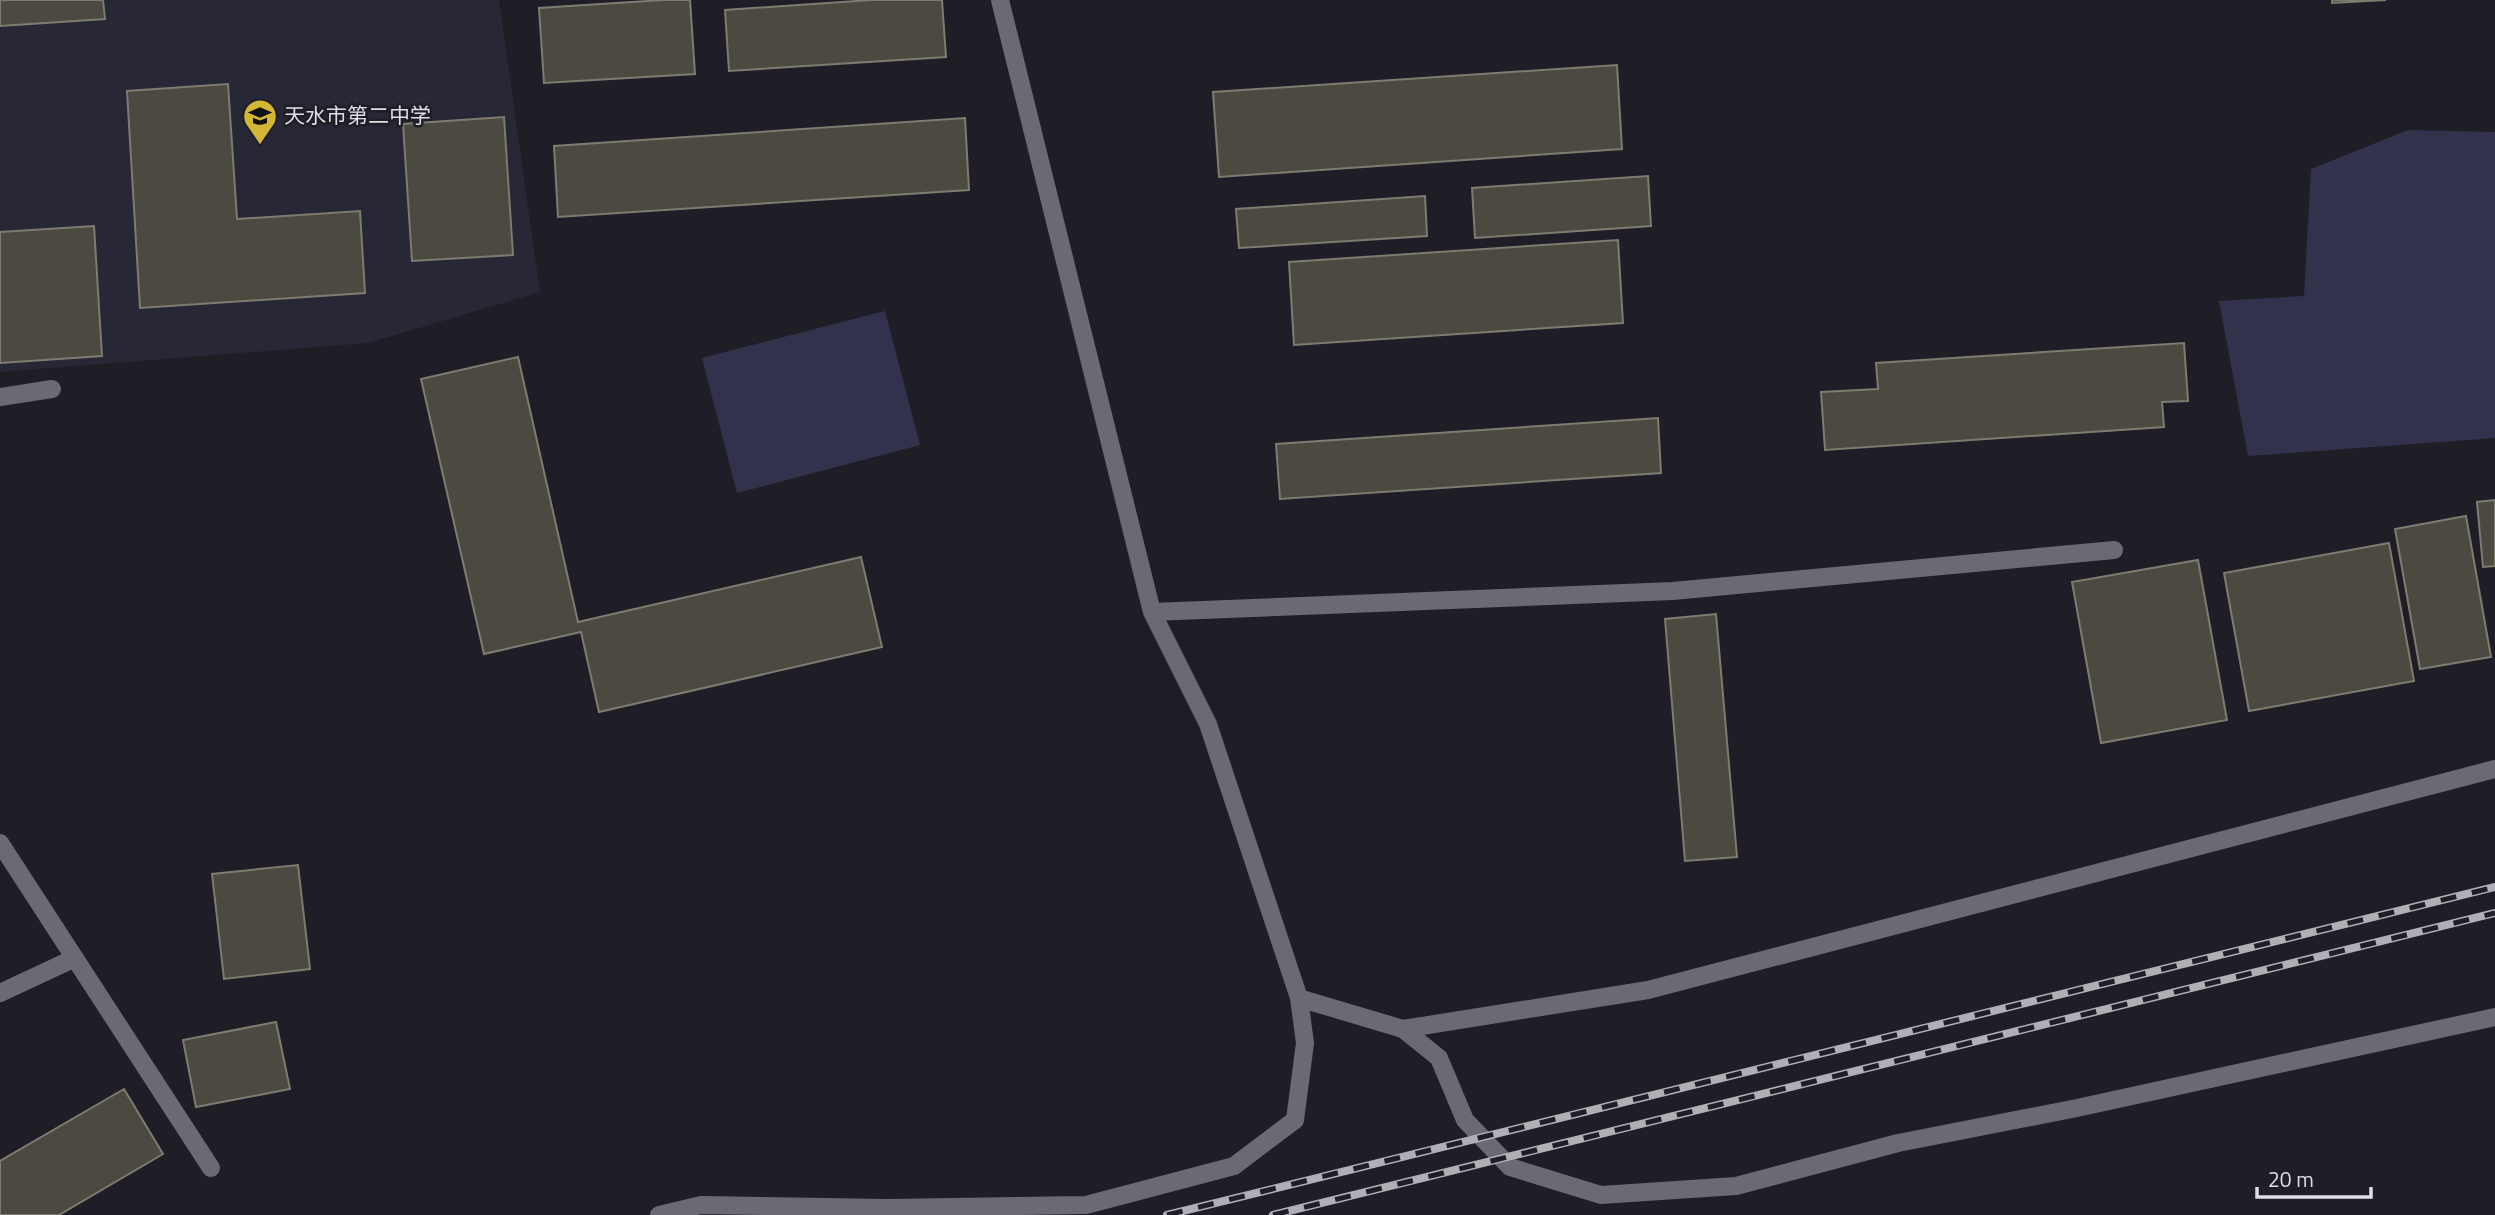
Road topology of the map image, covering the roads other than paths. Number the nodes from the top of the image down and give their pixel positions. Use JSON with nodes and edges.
{"nodes":[{"id":1,"x":1000,"y":0,"type":"edge"},
{"id":2,"x":52,"y":389,"type":"dead end"},
{"id":3,"x":0,"y":397,"type":"edge"},
{"id":4,"x":2114,"y":550,"type":"dead end"},
{"id":5,"x":1152,"y":612,"type":"junction"},
{"id":6,"x":2495,"y":769,"type":"edge"},
{"id":7,"x":0,"y":843,"type":"edge"},
{"id":8,"x":75,"y":958,"type":"junction"},
{"id":9,"x":0,"y":993,"type":"edge"},
{"id":10,"x":1300,"y":999,"type":"junction"},
{"id":11,"x":2495,"y":1017,"type":"edge"},
{"id":12,"x":1403,"y":1029,"type":"junction"},
{"id":13,"x":211,"y":1168,"type":"dead end"},
{"id":14,"x":659,"y":1215,"type":"edge"}],
"edges":[{"from":1,"to":5,"type":"street"},
{"from":2,"to":3,"type":"street"},
{"from":4,"to":5,"type":"street"},
{"from":5,"to":10,"type":"street"},
{"from":6,"to":12,"type":"street"},
{"from":7,"to":8,"type":"street"},
{"from":8,"to":9,"type":"street"},
{"from":8,"to":13,"type":"street"},
{"from":10,"to":12,"type":"street"},
{"from":10,"to":14,"type":"street"},
{"from":11,"to":12,"type":"street"}]}
